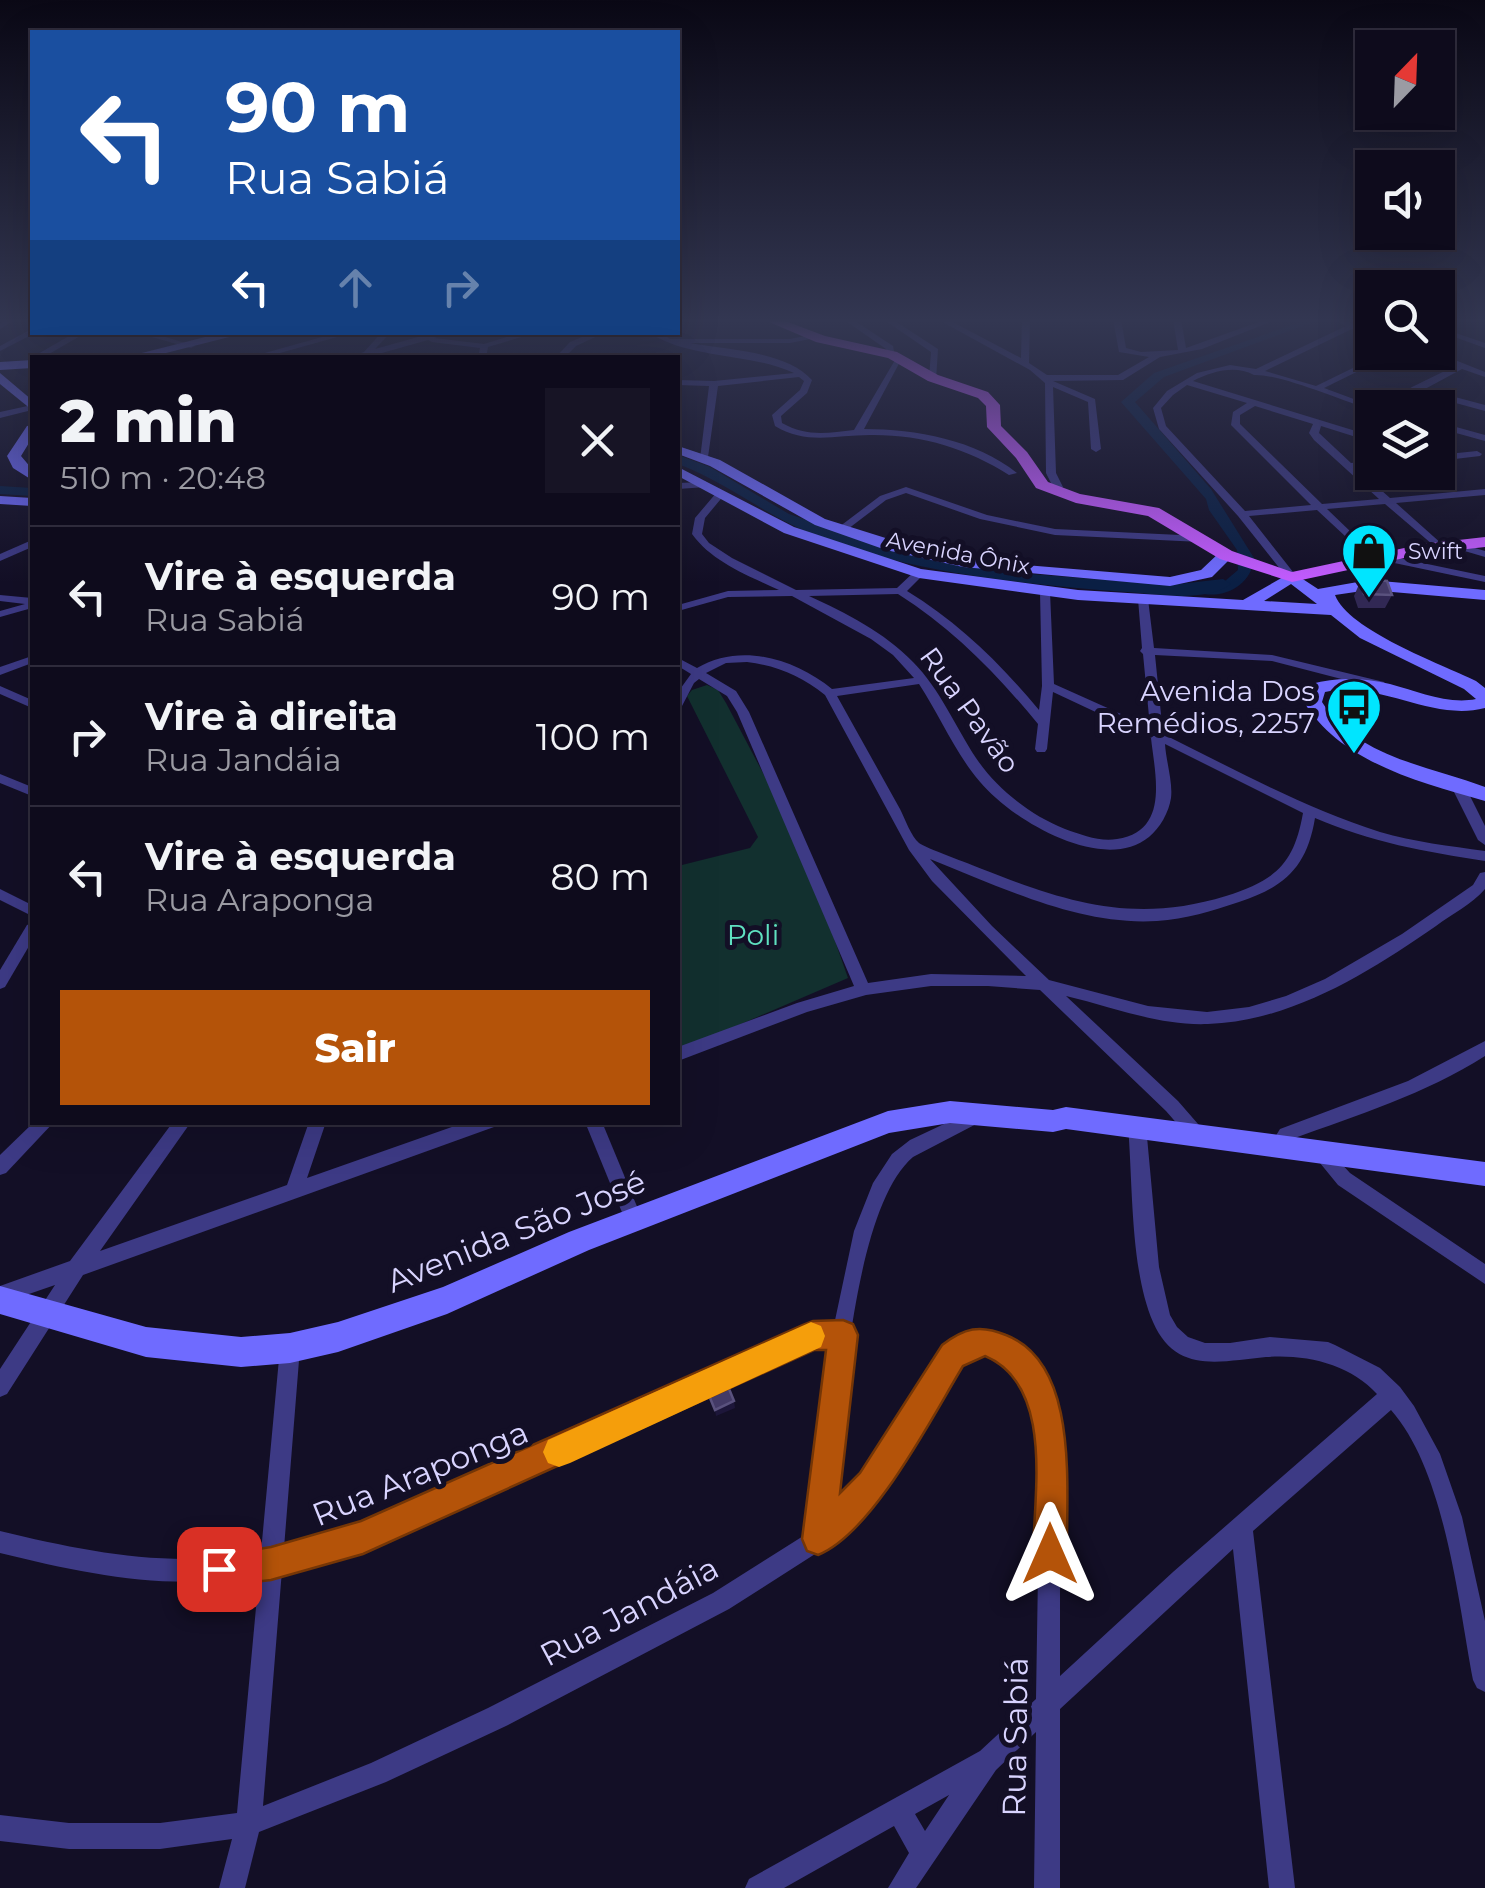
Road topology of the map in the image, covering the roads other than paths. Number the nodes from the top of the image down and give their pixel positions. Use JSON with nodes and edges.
{"nodes":[{"id":1,"x":30,"y":407,"type":"edge"},
{"id":2,"x":711,"y":407,"type":"edge"},
{"id":3,"x":784,"y":407,"type":"edge"},
{"id":4,"x":871,"y":407,"type":"edge"},
{"id":5,"x":991,"y":407,"type":"edge"},
{"id":6,"x":1048,"y":407,"type":"edge"},
{"id":7,"x":1093,"y":407,"type":"edge"},
{"id":8,"x":1158,"y":407,"type":"edge"},
{"id":9,"x":1247,"y":407,"type":"edge"},
{"id":10,"x":1263,"y":407,"type":"edge"},
{"id":11,"x":0,"y":414,"type":"edge"},
{"id":12,"x":1318,"y":423,"type":"junction"},
{"id":13,"x":1455,"y":430,"type":"edge"},
{"id":14,"x":30,"y":432,"type":"edge"},
{"id":15,"x":30,"y":432,"type":"edge"},
{"id":16,"x":858,"y":432,"type":"junction"},
{"id":17,"x":1355,"y":433,"type":"edge"},
{"id":18,"x":1485,"y":438,"type":"edge"},
{"id":19,"x":1096,"y":449,"type":"dead end"},
{"id":20,"x":680,"y":451,"type":"edge"},
{"id":21,"x":0,"y":454,"type":"edge"},
{"id":22,"x":1477,"y":454,"type":"dead end"},
{"id":23,"x":1455,"y":456,"type":"edge"},
{"id":24,"x":703,"y":457,"type":"junction"},
{"id":25,"x":25,"y":465,"type":"edge"},
{"id":26,"x":1355,"y":465,"type":"edge"},
{"id":27,"x":1349,"y":466,"type":"junction"},
{"id":28,"x":680,"y":472,"type":"edge"},
{"id":29,"x":1012,"y":473,"type":"dead end"},
{"id":30,"x":1052,"y":483,"type":"junction"},
{"id":31,"x":703,"y":485,"type":"junction"},
{"id":32,"x":680,"y":486,"type":"edge"},
{"id":33,"x":1485,"y":492,"type":"edge"},
{"id":34,"x":720,"y":494,"type":"junction"},
{"id":35,"x":0,"y":500,"type":"edge"},
{"id":36,"x":1387,"y":501,"type":"junction"},
{"id":37,"x":30,"y":502,"type":"edge"},
{"id":38,"x":1318,"y":507,"type":"junction"},
{"id":39,"x":1242,"y":514,"type":"junction"},
{"id":40,"x":840,"y":530,"type":"junction"},
{"id":41,"x":1201,"y":540,"type":"junction"},
{"id":42,"x":1485,"y":542,"type":"edge"},
{"id":43,"x":30,"y":544,"type":"edge"},
{"id":44,"x":1447,"y":546,"type":"junction"},
{"id":45,"x":1485,"y":554,"type":"edge"},
{"id":46,"x":0,"y":558,"type":"edge"},
{"id":47,"x":1232,"y":558,"type":"junction"},
{"id":48,"x":1378,"y":558,"type":"junction"},
{"id":49,"x":1327,"y":572,"type":"junction"},
{"id":50,"x":919,"y":573,"type":"junction"},
{"id":51,"x":1292,"y":577,"type":"junction"},
{"id":52,"x":1485,"y":579,"type":"edge"},
{"id":53,"x":1369,"y":585,"type":"junction"},
{"id":54,"x":900,"y":591,"type":"junction"},
{"id":55,"x":793,"y":592,"type":"junction"},
{"id":56,"x":1044,"y":592,"type":"junction"},
{"id":57,"x":1485,"y":595,"type":"edge"},
{"id":58,"x":0,"y":598,"type":"edge"},
{"id":59,"x":1143,"y":599,"type":"junction"},
{"id":60,"x":30,"y":603,"type":"edge"},
{"id":61,"x":1249,"y":603,"type":"junction"},
{"id":62,"x":30,"y":604,"type":"edge"},
{"id":63,"x":680,"y":607,"type":"edge"},
{"id":64,"x":1332,"y":610,"type":"junction"},
{"id":65,"x":0,"y":614,"type":"edge"},
{"id":66,"x":1146,"y":651,"type":"junction"},
{"id":67,"x":30,"y":660,"type":"edge"},
{"id":68,"x":680,"y":661,"type":"edge"},
{"id":69,"x":1309,"y":666,"type":"junction"},
{"id":70,"x":0,"y":671,"type":"edge"},
{"id":71,"x":696,"y":672,"type":"junction"},
{"id":72,"x":922,"y":680,"type":"junction"},
{"id":73,"x":1048,"y":686,"type":"junction"},
{"id":74,"x":1384,"y":686,"type":"junction"},
{"id":75,"x":1317,"y":688,"type":"junction"},
{"id":76,"x":0,"y":690,"type":"edge"},
{"id":77,"x":830,"y":692,"type":"junction"},
{"id":78,"x":680,"y":700,"type":"edge"},
{"id":79,"x":1485,"y":700,"type":"edge"},
{"id":80,"x":30,"y":703,"type":"edge"},
{"id":81,"x":1043,"y":722,"type":"junction"},
{"id":82,"x":1154,"y":735,"type":"junction"},
{"id":83,"x":1041,"y":749,"type":"dead end"},
{"id":84,"x":0,"y":778,"type":"edge"},
{"id":85,"x":1456,"y":782,"type":"junction"},
{"id":86,"x":1485,"y":790,"type":"edge"},
{"id":87,"x":30,"y":791,"type":"edge"},
{"id":88,"x":1310,"y":810,"type":"junction"},
{"id":89,"x":1485,"y":840,"type":"edge"},
{"id":90,"x":914,"y":846,"type":"junction"},
{"id":91,"x":1485,"y":856,"type":"edge"},
{"id":92,"x":1485,"y":878,"type":"edge"},
{"id":93,"x":0,"y":894,"type":"edge"},
{"id":94,"x":30,"y":910,"type":"edge"},
{"id":95,"x":30,"y":932,"type":"edge"},
{"id":96,"x":0,"y":983,"type":"edge"},
{"id":97,"x":1045,"y":985,"type":"junction"},
{"id":98,"x":863,"y":989,"type":"junction"},
{"id":99,"x":1485,"y":1048,"type":"edge"},
{"id":100,"x":680,"y":1053,"type":"edge"},
{"id":101,"x":978,"y":1115,"type":"junction"},
{"id":102,"x":43,"y":1125,"type":"edge"},
{"id":103,"x":181,"y":1125,"type":"edge"},
{"id":104,"x":317,"y":1125,"type":"edge"},
{"id":105,"x":593,"y":1125,"type":"edge"},
{"id":106,"x":450,"y":1130,"type":"edge"},
{"id":107,"x":1137,"y":1132,"type":"junction"},
{"id":108,"x":1190,"y":1133,"type":"junction"},
{"id":109,"x":1278,"y":1147,"type":"junction"},
{"id":110,"x":1320,"y":1152,"type":"junction"},
{"id":111,"x":0,"y":1167,"type":"edge"},
{"id":112,"x":1485,"y":1174,"type":"edge"},
{"id":113,"x":293,"y":1193,"type":"junction"},
{"id":114,"x":634,"y":1222,"type":"junction"},
{"id":115,"x":77,"y":1267,"type":"junction"},
{"id":116,"x":1485,"y":1275,"type":"edge"},
{"id":117,"x":0,"y":1298,"type":"edge"},
{"id":118,"x":46,"y":1314,"type":"junction"},
{"id":119,"x":843,"y":1335,"type":"junction"},
{"id":120,"x":290,"y":1348,"type":"junction"},
{"id":121,"x":0,"y":1388,"type":"edge"},
{"id":122,"x":1393,"y":1394,"type":"junction"},
{"id":123,"x":1242,"y":1528,"type":"junction"},
{"id":124,"x":818,"y":1539,"type":"junction"},
{"id":125,"x":0,"y":1542,"type":"edge"},
{"id":126,"x":271,"y":1564,"type":"junction"},
{"id":127,"x":1485,"y":1680,"type":"edge"},
{"id":128,"x":1047,"y":1704,"type":"junction"},
{"id":129,"x":987,"y":1760,"type":"junction"},
{"id":130,"x":899,"y":1810,"type":"junction"},
{"id":131,"x":249,"y":1824,"type":"junction"},
{"id":132,"x":0,"y":1828,"type":"edge"},
{"id":133,"x":923,"y":1854,"type":"junction"},
{"id":134,"x":232,"y":1888,"type":"edge"},
{"id":135,"x":758,"y":1888,"type":"edge"},
{"id":136,"x":901,"y":1888,"type":"edge"},
{"id":137,"x":1046,"y":1888,"type":"edge"},
{"id":138,"x":1282,"y":1888,"type":"edge"}],
"edges":[{"from":1,"to":11,"type":"street"},
{"from":2,"to":24,"type":"street"},
{"from":3,"to":16,"type":"street"},
{"from":4,"to":16,"type":"street"},
{"from":5,"to":30,"type":"main road"},
{"from":6,"to":30,"type":"street"},
{"from":7,"to":19,"type":"street"},
{"from":8,"to":39,"type":"street"},
{"from":9,"to":38,"type":"street"},
{"from":10,"to":12,"type":"street"},
{"from":12,"to":17,"type":"street"},
{"from":12,"to":27,"type":"street"},
{"from":13,"to":18,"type":"street"},
{"from":14,"to":21,"type":"main road"},
{"from":15,"to":25,"type":"main road"},
{"from":16,"to":29,"type":"street"},
{"from":20,"to":24,"type":"main road","name":"Avenida Ônix"},
{"from":22,"to":23,"type":"street"},
{"from":24,"to":40,"type":"main road","name":"Avenida Ônix"},
{"from":26,"to":27,"type":"street"},
{"from":27,"to":36,"type":"street"},
{"from":28,"to":31,"type":"main road","name":"Avenida Ônix"},
{"from":30,"to":41,"type":"main road"},
{"from":31,"to":32,"type":"street"},
{"from":31,"to":34,"type":"main road","name":"Avenida Ônix"},
{"from":33,"to":36,"type":"street"},
{"from":34,"to":50,"type":"main road","name":"Avenida Ônix"},
{"from":34,"to":55,"type":"street","name":"Rua Pavão"},
{"from":35,"to":37,"type":"main road"},
{"from":36,"to":38,"type":"street"},
{"from":36,"to":44,"type":"street"},
{"from":38,"to":39,"type":"street"},
{"from":38,"to":48,"type":"street"},
{"from":39,"to":51,"type":"street"},
{"from":40,"to":41,"type":"street"},
{"from":40,"to":47,"type":"main road","name":"Avenida Ônix"},
{"from":41,"to":47,"type":"main road"},
{"from":42,"to":44,"type":"main road"},
{"from":43,"to":46,"type":"street"},
{"from":44,"to":45,"type":"street"},
{"from":44,"to":48,"type":"main road"},
{"from":47,"to":51,"type":"main road"},
{"from":48,"to":49,"type":"main road"},
{"from":48,"to":52,"type":"street"},
{"from":49,"to":51,"type":"main road"},
{"from":49,"to":53,"type":"main road"},
{"from":50,"to":54,"type":"street"},
{"from":50,"to":56,"type":"main road","name":"Avenida Ônix"},
{"from":51,"to":61,"type":"main road"},
{"from":51,"to":64,"type":"main road"},
{"from":53,"to":57,"type":"main road"},
{"from":53,"to":64,"type":"main road"},
{"from":54,"to":55,"type":"street"},
{"from":54,"to":81,"type":"street"},
{"from":55,"to":63,"type":"street"},
{"from":55,"to":72,"type":"street","name":"Rua Pavão"},
{"from":56,"to":59,"type":"main road","name":"Avenida Ônix"},
{"from":56,"to":73,"type":"street"},
{"from":58,"to":60,"type":"street"},
{"from":59,"to":61,"type":"main road","name":"Avenida Ônix"},
{"from":59,"to":66,"type":"street","name":"Rua Pavão"},
{"from":61,"to":64,"type":"main road","name":"Avenida Ônix"},
{"from":62,"to":65,"type":"street"},
{"from":64,"to":79,"type":"main road"},
{"from":66,"to":69,"type":"street"},
{"from":66,"to":82,"type":"street","name":"Rua Pavão"},
{"from":67,"to":70,"type":"street"},
{"from":68,"to":71,"type":"street"},
{"from":69,"to":74,"type":"street"},
{"from":69,"to":75,"type":"main road"},
{"from":71,"to":77,"type":"street"},
{"from":71,"to":78,"type":"street"},
{"from":71,"to":98,"type":"street"},
{"from":72,"to":77,"type":"street"},
{"from":72,"to":82,"type":"street","name":"Rua Pavão"},
{"from":73,"to":81,"type":"street"},
{"from":73,"to":82,"type":"street"},
{"from":74,"to":75,"type":"main road"},
{"from":74,"to":79,"type":"main road"},
{"from":75,"to":85,"type":"main road"},
{"from":76,"to":80,"type":"street"},
{"from":77,"to":90,"type":"street"},
{"from":81,"to":83,"type":"street"},
{"from":82,"to":88,"type":"street"},
{"from":84,"to":87,"type":"street"},
{"from":85,"to":86,"type":"main road"},
{"from":85,"to":89,"type":"street"},
{"from":88,"to":90,"type":"street"},
{"from":88,"to":91,"type":"street"},
{"from":90,"to":97,"type":"street"},
{"from":92,"to":97,"type":"street"},
{"from":93,"to":94,"type":"street"},
{"from":95,"to":96,"type":"street"},
{"from":97,"to":98,"type":"street"},
{"from":97,"to":108,"type":"street"},
{"from":98,"to":100,"type":"street"},
{"from":99,"to":109,"type":"street"},
{"from":101,"to":107,"type":"main road","name":"Avenida São José"},
{"from":101,"to":114,"type":"main road","name":"Avenida São José"},
{"from":101,"to":119,"type":"street"},
{"from":102,"to":111,"type":"street"},
{"from":103,"to":115,"type":"street"},
{"from":104,"to":113,"type":"street"},
{"from":105,"to":114,"type":"street"},
{"from":106,"to":113,"type":"street"},
{"from":107,"to":108,"type":"main road","name":"Avenida São José"},
{"from":107,"to":122,"type":"street"},
{"from":108,"to":109,"type":"main road","name":"Avenida São José"},
{"from":109,"to":110,"type":"main road","name":"Avenida São José"},
{"from":110,"to":112,"type":"main road","name":"Avenida São José"},
{"from":110,"to":116,"type":"street"},
{"from":113,"to":115,"type":"street"},
{"from":114,"to":120,"type":"main road","name":"Avenida São José"},
{"from":115,"to":117,"type":"street"},
{"from":115,"to":118,"type":"street"},
{"from":117,"to":118,"type":"main road","name":"Avenida São José"},
{"from":118,"to":120,"type":"main road","name":"Avenida São José"},
{"from":118,"to":121,"type":"street"},
{"from":119,"to":124,"type":"street"},
{"from":119,"to":126,"type":"street","name":"Rua Araponga"},
{"from":120,"to":126,"type":"street"},
{"from":122,"to":123,"type":"street"},
{"from":122,"to":127,"type":"street"},
{"from":123,"to":128,"type":"street"},
{"from":123,"to":138,"type":"street"},
{"from":124,"to":128,"type":"street","name":"Rua Sabiá"},
{"from":124,"to":131,"type":"street","name":"Rua Jandáia"},
{"from":125,"to":126,"type":"street","name":"Rua Araponga"},
{"from":126,"to":131,"type":"street"},
{"from":128,"to":129,"type":"street"},
{"from":128,"to":137,"type":"street","name":"Rua Sabiá"},
{"from":129,"to":130,"type":"street"},
{"from":129,"to":133,"type":"street"},
{"from":130,"to":133,"type":"street"},
{"from":130,"to":135,"type":"street"},
{"from":131,"to":132,"type":"street","name":"Rua Jandáia"},
{"from":131,"to":134,"type":"street"},
{"from":133,"to":136,"type":"street"}]}
